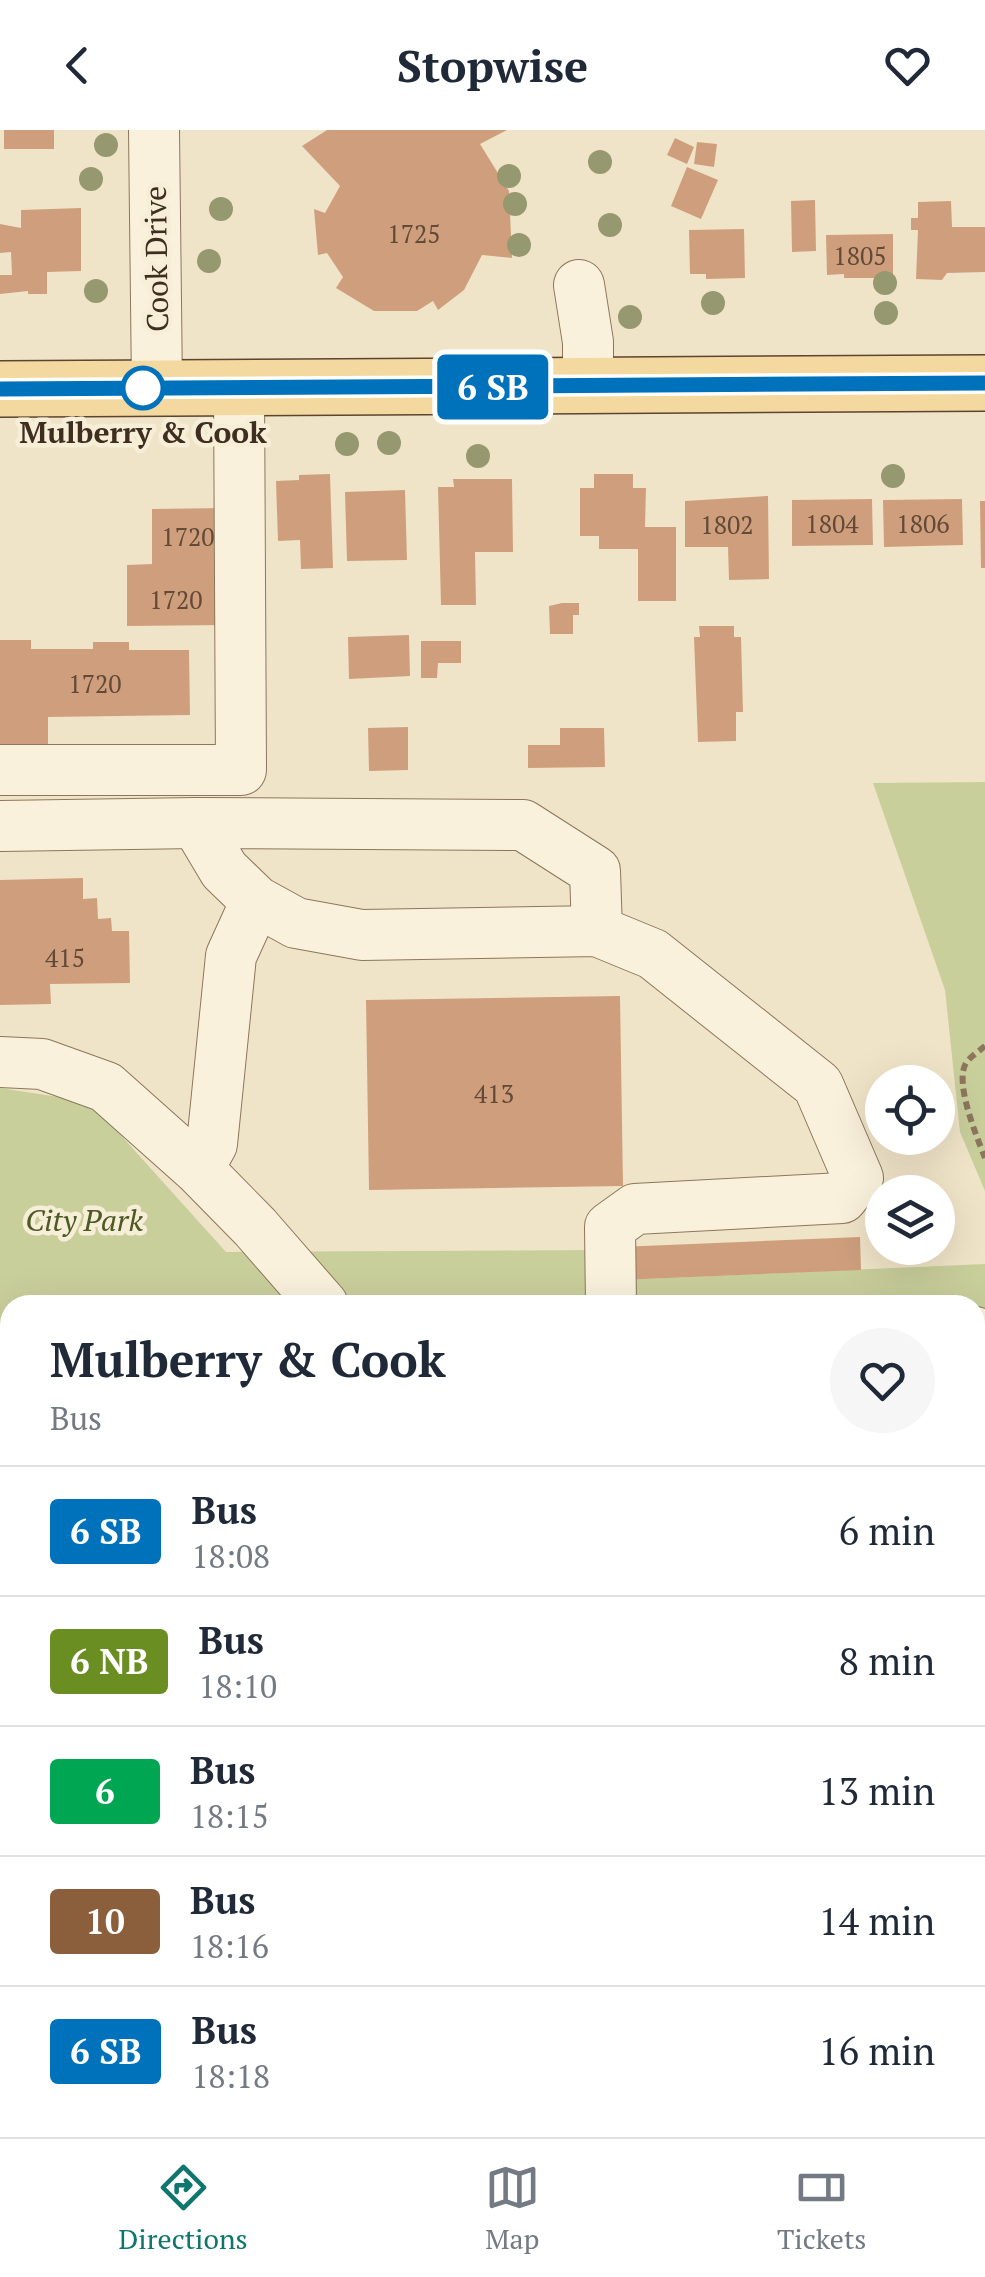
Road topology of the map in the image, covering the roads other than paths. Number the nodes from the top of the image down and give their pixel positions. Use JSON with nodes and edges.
{"nodes":[{"id":1,"x":167,"y":131,"type":"edge"},
{"id":2,"x":578,"y":285,"type":"dead end"},
{"id":3,"x":985,"y":383,"type":"edge"},
{"id":4,"x":588,"y":386,"type":"junction"},
{"id":5,"x":157,"y":388,"type":"junction"},
{"id":6,"x":239,"y":388,"type":"junction"},
{"id":7,"x":0,"y":389,"type":"edge"},
{"id":8,"x":0,"y":770,"type":"edge"},
{"id":9,"x":196,"y":823,"type":"junction"},
{"id":10,"x":0,"y":826,"type":"edge"},
{"id":11,"x":256,"y":902,"type":"junction"},
{"id":12,"x":597,"y":931,"type":"junction"},
{"id":13,"x":0,"y":1062,"type":"edge"},
{"id":14,"x":198,"y":1169,"type":"junction"},
{"id":15,"x":314,"y":1295,"type":"edge"},
{"id":16,"x":611,"y":1295,"type":"edge"}],
"edges":[{"from":1,"to":5,"type":"street","name":"Cook Drive"},
{"from":2,"to":4,"type":"street"},
{"from":3,"to":4,"type":"main road"},
{"from":4,"to":6,"type":"main road"},
{"from":5,"to":6,"type":"main road"},
{"from":5,"to":7,"type":"main road"},
{"from":6,"to":8,"type":"street"},
{"from":9,"to":10,"type":"street"},
{"from":9,"to":11,"type":"street"},
{"from":9,"to":12,"type":"street"},
{"from":11,"to":12,"type":"street"},
{"from":11,"to":14,"type":"street"},
{"from":12,"to":16,"type":"street"},
{"from":13,"to":14,"type":"street"},
{"from":14,"to":15,"type":"street"}]}
